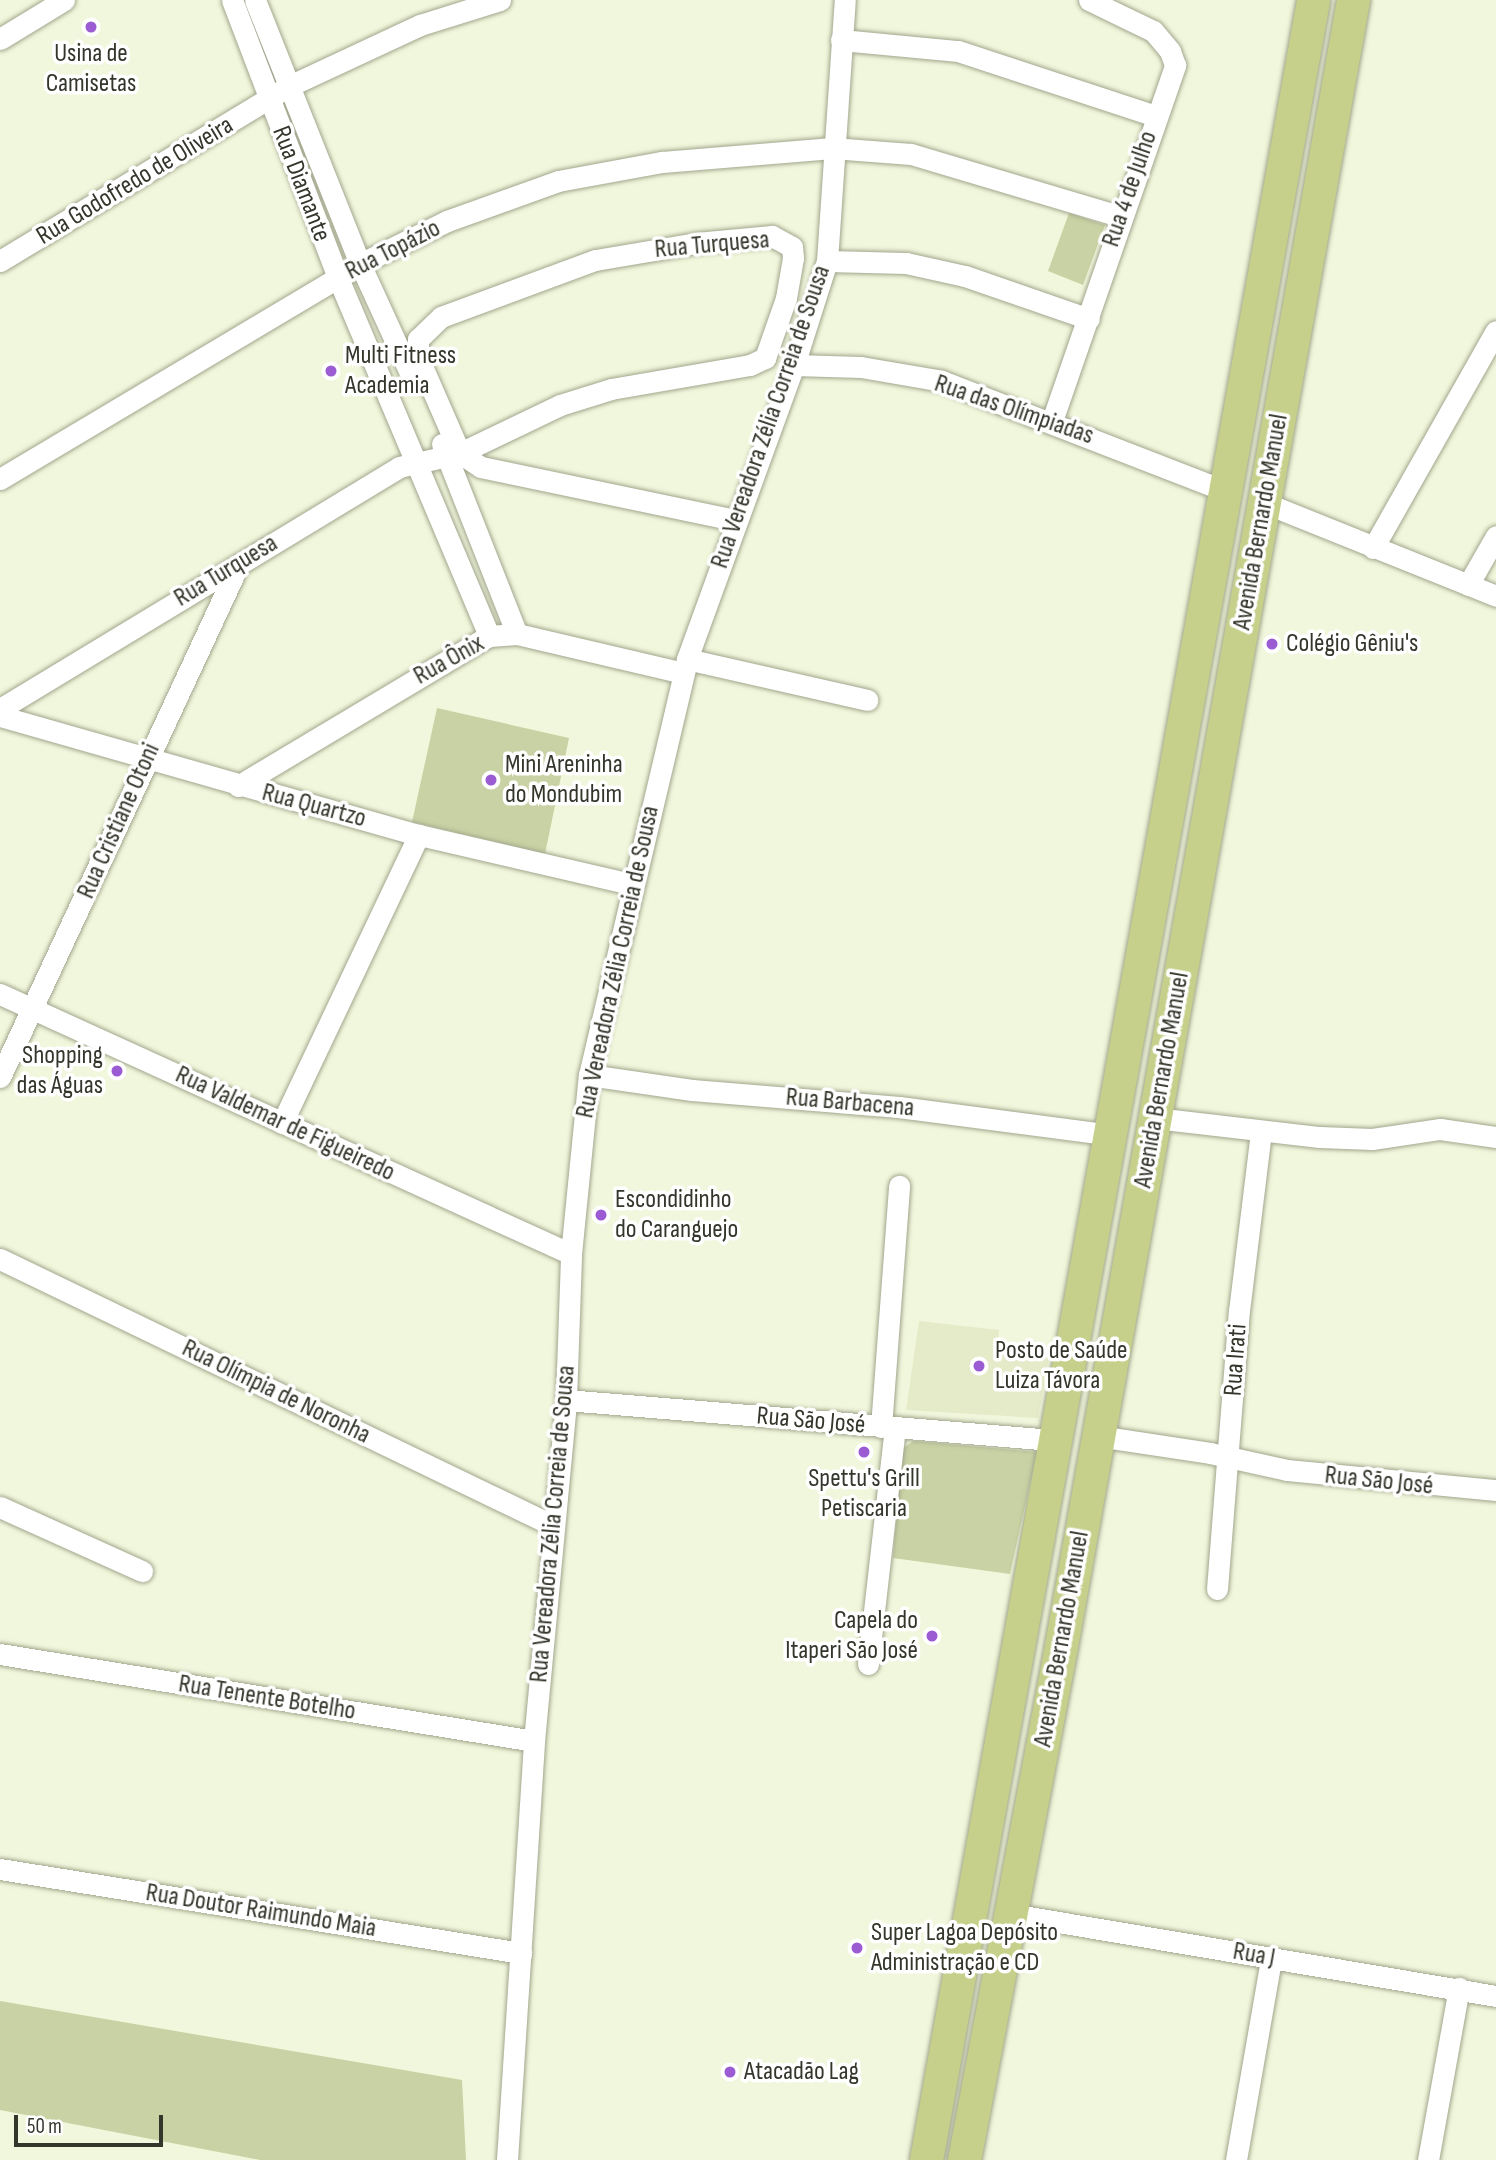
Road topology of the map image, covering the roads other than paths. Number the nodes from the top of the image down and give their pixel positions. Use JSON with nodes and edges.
{"nodes":[{"id":1,"x":64,"y":0,"type":"edge"},
{"id":2,"x":232,"y":0,"type":"edge"},
{"id":3,"x":255,"y":0,"type":"edge"},
{"id":4,"x":500,"y":0,"type":"edge"},
{"id":5,"x":845,"y":0,"type":"edge"},
{"id":6,"x":1089,"y":0,"type":"edge"},
{"id":7,"x":1312,"y":0,"type":"edge"},
{"id":8,"x":1353,"y":0,"type":"edge"},
{"id":9,"x":0,"y":39,"type":"edge"},
{"id":10,"x":841,"y":40,"type":"junction"},
{"id":11,"x":287,"y":87,"type":"junction"},
{"id":12,"x":269,"y":101,"type":"junction"},
{"id":13,"x":1156,"y":116,"type":"junction"},
{"id":14,"x":832,"y":148,"type":"junction"},
{"id":15,"x":1279,"y":191,"type":"junction"},
{"id":16,"x":1318,"y":199,"type":"junction"},
{"id":17,"x":1119,"y":216,"type":"junction"},
{"id":18,"x":0,"y":261,"type":"edge"},
{"id":19,"x":827,"y":261,"type":"junction"},
{"id":20,"x":360,"y":264,"type":"junction"},
{"id":21,"x":338,"y":278,"type":"junction"},
{"id":22,"x":1089,"y":319,"type":"junction"},
{"id":23,"x":1496,"y":331,"type":"edge"},
{"id":24,"x":794,"y":365,"type":"junction"},
{"id":25,"x":1052,"y":421,"type":"junction"},
{"id":26,"x":454,"y":454,"type":"junction"},
{"id":27,"x":416,"y":460,"type":"junction"},
{"id":28,"x":0,"y":479,"type":"edge"},
{"id":29,"x":1225,"y":491,"type":"junction"},
{"id":30,"x":1265,"y":502,"type":"junction"},
{"id":31,"x":734,"y":520,"type":"junction"},
{"id":32,"x":1496,"y":536,"type":"edge"},
{"id":33,"x":1373,"y":548,"type":"junction"},
{"id":34,"x":1490,"y":558,"type":"edge"},
{"id":35,"x":238,"y":566,"type":"junction"},
{"id":36,"x":1468,"y":585,"type":"junction"},
{"id":37,"x":1496,"y":596,"type":"edge"},
{"id":38,"x":517,"y":634,"type":"junction"},
{"id":39,"x":489,"y":636,"type":"junction"},
{"id":40,"x":685,"y":666,"type":"junction"},
{"id":41,"x":1189,"y":695,"type":"junction"},
{"id":42,"x":867,"y":700,"type":"dead end"},
{"id":43,"x":1229,"y":707,"type":"junction"},
{"id":44,"x":0,"y":709,"type":"edge"},
{"id":45,"x":0,"y":716,"type":"edge"},
{"id":46,"x":1181,"y":738,"type":"junction"},
{"id":47,"x":1221,"y":747,"type":"junction"},
{"id":48,"x":145,"y":761,"type":"junction"},
{"id":49,"x":238,"y":786,"type":"junction"},
{"id":50,"x":419,"y":835,"type":"junction"},
{"id":51,"x":631,"y":884,"type":"junction"},
{"id":52,"x":0,"y":994,"type":"edge"},
{"id":53,"x":34,"y":1009,"type":"junction"},
{"id":54,"x":589,"y":1075,"type":"junction"},
{"id":55,"x":0,"y":1077,"type":"edge"},
{"id":56,"x":1155,"y":1118,"type":"junction"},
{"id":57,"x":282,"y":1123,"type":"junction"},
{"id":58,"x":1261,"y":1132,"type":"junction"},
{"id":59,"x":1111,"y":1135,"type":"junction"},
{"id":60,"x":1496,"y":1137,"type":"edge"},
{"id":61,"x":899,"y":1186,"type":"dead end"},
{"id":62,"x":571,"y":1254,"type":"junction"},
{"id":63,"x":0,"y":1259,"type":"edge"},
{"id":64,"x":566,"y":1400,"type":"junction"},
{"id":65,"x":888,"y":1427,"type":"junction"},
{"id":66,"x":1098,"y":1436,"type":"junction"},
{"id":67,"x":1057,"y":1440,"type":"junction"},
{"id":68,"x":1230,"y":1458,"type":"junction"},
{"id":69,"x":1496,"y":1490,"type":"edge"},
{"id":70,"x":0,"y":1507,"type":"edge"},
{"id":71,"x":552,"y":1525,"type":"junction"},
{"id":72,"x":142,"y":1571,"type":"dead end"},
{"id":73,"x":1217,"y":1588,"type":"dead end"},
{"id":74,"x":1021,"y":1638,"type":"junction"},
{"id":75,"x":1061,"y":1646,"type":"junction"},
{"id":76,"x":0,"y":1654,"type":"edge"},
{"id":77,"x":868,"y":1664,"type":"dead end"},
{"id":78,"x":1013,"y":1680,"type":"junction"},
{"id":79,"x":1054,"y":1685,"type":"junction"},
{"id":80,"x":534,"y":1741,"type":"junction"},
{"id":81,"x":0,"y":1869,"type":"edge"},
{"id":82,"x":1011,"y":1914,"type":"junction"},
{"id":83,"x":521,"y":1953,"type":"junction"},
{"id":84,"x":1271,"y":1959,"type":"junction"},
{"id":85,"x":1459,"y":1989,"type":"junction"},
{"id":86,"x":1496,"y":1996,"type":"edge"},
{"id":87,"x":507,"y":2160,"type":"edge"},
{"id":88,"x":926,"y":2160,"type":"edge"},
{"id":89,"x":964,"y":2160,"type":"edge"},
{"id":90,"x":1236,"y":2160,"type":"edge"},
{"id":91,"x":1428,"y":2160,"type":"edge"}],
"edges":[{"from":1,"to":9,"type":"street"},
{"from":2,"to":12,"type":"street","name":"Rua Diamante"},
{"from":3,"to":11,"type":"street","name":"Rua Diamante"},
{"from":4,"to":11,"type":"street","name":"Rua Godofredo de Oliveira"},
{"from":5,"to":10,"type":"street","name":"Rua Vereadora Zélia Correia de Sousa"},
{"from":6,"to":13,"type":"street","name":"Rua 4 de Julho"},
{"from":7,"to":15,"type":"main road","name":"Avenida Bernardo Manuel"},
{"from":8,"to":16,"type":"main road","name":"Avenida Bernardo Manuel"},
{"from":10,"to":13,"type":"street"},
{"from":10,"to":14,"type":"street","name":"Rua Vereadora Zélia Correia de Sousa"},
{"from":11,"to":12,"type":"street","name":"Rua Godofredo de Oliveira"},
{"from":11,"to":20,"type":"street","name":"Rua Diamante"},
{"from":12,"to":18,"type":"street","name":"Rua Godofredo de Oliveira"},
{"from":12,"to":21,"type":"street","name":"Rua Diamante"},
{"from":13,"to":17,"type":"street","name":"Rua 4 de Julho"},
{"from":14,"to":17,"type":"street","name":"Rua Topázio"},
{"from":14,"to":19,"type":"street","name":"Rua Vereadora Zélia Correia de Sousa"},
{"from":14,"to":20,"type":"street","name":"Rua Topázio"},
{"from":15,"to":16,"type":"main road"},
{"from":15,"to":29,"type":"main road","name":"Avenida Bernardo Manuel"},
{"from":16,"to":30,"type":"main road","name":"Avenida Bernardo Manuel"},
{"from":17,"to":22,"type":"street","name":"Rua 4 de Julho"},
{"from":19,"to":22,"type":"street"},
{"from":19,"to":24,"type":"street","name":"Rua Vereadora Zélia Correia de Sousa"},
{"from":20,"to":21,"type":"street","name":"Rua Topázio"},
{"from":20,"to":26,"type":"street","name":"Rua Diamante"},
{"from":21,"to":27,"type":"street","name":"Rua Diamante"},
{"from":21,"to":28,"type":"street","name":"Rua Topázio"},
{"from":22,"to":25,"type":"street","name":"Rua 4 de Julho"},
{"from":23,"to":33,"type":"street"},
{"from":24,"to":25,"type":"street","name":"Rua das Olímpiadas"},
{"from":24,"to":31,"type":"street","name":"Rua Vereadora Zélia Correia de Sousa"},
{"from":25,"to":29,"type":"street","name":"Rua das Olímpiadas"},
{"from":26,"to":26,"type":"street","name":"Rua Turquesa"},
{"from":26,"to":27,"type":"street","name":"Rua Turquesa"},
{"from":26,"to":31,"type":"street"},
{"from":26,"to":38,"type":"street","name":"Rua Diamante"},
{"from":27,"to":35,"type":"street","name":"Rua Turquesa"},
{"from":27,"to":39,"type":"street","name":"Rua Diamante"},
{"from":29,"to":41,"type":"main road","name":"Avenida Bernardo Manuel"},
{"from":30,"to":33,"type":"street"},
{"from":30,"to":43,"type":"main road","name":"Avenida Bernardo Manuel"},
{"from":31,"to":40,"type":"street","name":"Rua Vereadora Zélia Correia de Sousa"},
{"from":32,"to":34,"type":"street"},
{"from":33,"to":36,"type":"street"},
{"from":34,"to":36,"type":"street"},
{"from":35,"to":44,"type":"street","name":"Rua Turquesa"},
{"from":35,"to":48,"type":"street","name":"Rua Cristiane Otoni"},
{"from":36,"to":37,"type":"street"},
{"from":38,"to":39,"type":"street","name":"Rua Ônix"},
{"from":38,"to":40,"type":"street","name":"Rua Ônix"},
{"from":39,"to":49,"type":"street","name":"Rua Ônix"},
{"from":40,"to":42,"type":"street","name":"Rua Ônix"},
{"from":40,"to":51,"type":"street","name":"Rua Vereadora Zélia Correia de Sousa"},
{"from":41,"to":43,"type":"main road"},
{"from":41,"to":46,"type":"main road","name":"Avenida Bernardo Manuel"},
{"from":43,"to":47,"type":"main road","name":"Avenida Bernardo Manuel"},
{"from":45,"to":48,"type":"street","name":"Rua Quartzo"},
{"from":46,"to":47,"type":"main road"},
{"from":46,"to":59,"type":"main road","name":"Avenida Bernardo Manuel"},
{"from":47,"to":56,"type":"main road","name":"Avenida Bernardo Manuel"},
{"from":48,"to":49,"type":"street","name":"Rua Quartzo"},
{"from":48,"to":53,"type":"street","name":"Rua Cristiane Otoni"},
{"from":49,"to":50,"type":"street","name":"Rua Quartzo"},
{"from":50,"to":51,"type":"street","name":"Rua Quartzo"},
{"from":50,"to":57,"type":"street"},
{"from":51,"to":54,"type":"street","name":"Rua Vereadora Zélia Correia de Sousa"},
{"from":52,"to":53,"type":"street","name":"Rua Valdemar de Figueiredo"},
{"from":53,"to":55,"type":"street","name":"Rua Cristiane Otoni"},
{"from":53,"to":57,"type":"street","name":"Rua Valdemar de Figueiredo"},
{"from":54,"to":59,"type":"street","name":"Rua Barbacena"},
{"from":54,"to":62,"type":"street","name":"Rua Vereadora Zélia Correia de Sousa"},
{"from":56,"to":58,"type":"street"},
{"from":56,"to":66,"type":"main road","name":"Avenida Bernardo Manuel"},
{"from":57,"to":62,"type":"street","name":"Rua Valdemar de Figueiredo"},
{"from":58,"to":60,"type":"street"},
{"from":58,"to":68,"type":"street","name":"Rua Irati"},
{"from":59,"to":67,"type":"main road","name":"Avenida Bernardo Manuel"},
{"from":61,"to":65,"type":"street"},
{"from":62,"to":64,"type":"street","name":"Rua Vereadora Zélia Correia de Sousa"},
{"from":63,"to":71,"type":"street","name":"Rua Olímpia de Noronha"},
{"from":64,"to":65,"type":"street","name":"Rua São José"},
{"from":64,"to":71,"type":"street","name":"Rua Vereadora Zélia Correia de Sousa"},
{"from":65,"to":67,"type":"street","name":"Rua São José"},
{"from":65,"to":77,"type":"street"},
{"from":66,"to":68,"type":"street","name":"Rua São José"},
{"from":66,"to":75,"type":"main road","name":"Avenida Bernardo Manuel"},
{"from":67,"to":74,"type":"main road","name":"Avenida Bernardo Manuel"},
{"from":68,"to":69,"type":"street","name":"Rua São José"},
{"from":68,"to":73,"type":"street","name":"Rua Irati"},
{"from":70,"to":72,"type":"street"},
{"from":71,"to":80,"type":"street","name":"Rua Vereadora Zélia Correia de Sousa"},
{"from":74,"to":75,"type":"main road"},
{"from":74,"to":78,"type":"main road","name":"Avenida Bernardo Manuel"},
{"from":75,"to":79,"type":"main road","name":"Avenida Bernardo Manuel"},
{"from":76,"to":80,"type":"street","name":"Rua Tenente Botelho"},
{"from":78,"to":79,"type":"main road"},
{"from":78,"to":88,"type":"main road","name":"Avenida Bernardo Manuel"},
{"from":79,"to":82,"type":"main road","name":"Avenida Bernardo Manuel"},
{"from":80,"to":83,"type":"street","name":"Rua Vereadora Zélia Correia de Sousa"},
{"from":81,"to":83,"type":"street","name":"Rua Doutor Raimundo Maia"},
{"from":82,"to":84,"type":"street","name":"Rua J"},
{"from":82,"to":89,"type":"main road","name":"Avenida Bernardo Manuel"},
{"from":83,"to":87,"type":"street","name":"Rua Vereadora Zélia Correia de Sousa"},
{"from":84,"to":85,"type":"street","name":"Rua J"},
{"from":84,"to":90,"type":"street"},
{"from":85,"to":86,"type":"street","name":"Rua J"},
{"from":85,"to":91,"type":"street"}]}
